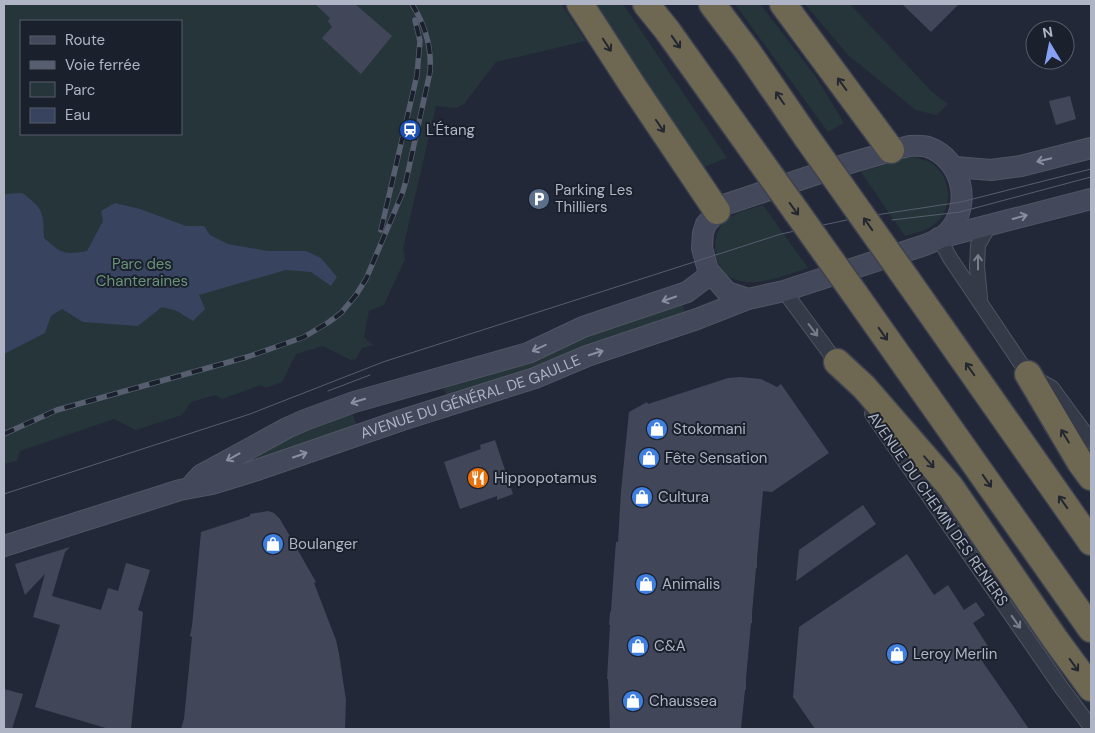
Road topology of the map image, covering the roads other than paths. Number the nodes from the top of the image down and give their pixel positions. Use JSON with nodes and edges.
{"nodes":[{"id":1,"x":580,"y":4,"type":"edge"},
{"id":2,"x":646,"y":4,"type":"edge"},
{"id":3,"x":712,"y":4,"type":"edge"},
{"id":4,"x":783,"y":4,"type":"edge"},
{"id":5,"x":1091,"y":148,"type":"edge"},
{"id":6,"x":891,"y":150,"type":"junction"},
{"id":7,"x":955,"y":167,"type":"junction"},
{"id":8,"x":1091,"y":198,"type":"edge"},
{"id":9,"x":718,"y":211,"type":"junction"},
{"id":10,"x":989,"y":226,"type":"junction"},
{"id":11,"x":940,"y":238,"type":"junction"},
{"id":12,"x":711,"y":274,"type":"junction"},
{"id":13,"x":784,"y":291,"type":"junction"},
{"id":14,"x":748,"y":299,"type":"junction"},
{"id":15,"x":980,"y":302,"type":"junction"},
{"id":16,"x":837,"y":362,"type":"junction"},
{"id":17,"x":1028,"y":374,"type":"junction"},
{"id":18,"x":393,"y":391,"type":"junction"},
{"id":19,"x":402,"y":420,"type":"junction"},
{"id":20,"x":1091,"y":442,"type":"edge"},
{"id":21,"x":1091,"y":477,"type":"edge"},
{"id":22,"x":190,"y":487,"type":"junction"},
{"id":23,"x":1091,"y":542,"type":"edge"},
{"id":24,"x":4,"y":546,"type":"edge"},
{"id":25,"x":1091,"y":629,"type":"edge"},
{"id":26,"x":1091,"y":688,"type":"edge"},
{"id":27,"x":1091,"y":727,"type":"edge"}],
"edges":[{"from":1,"to":9,"type":"highway","one_way":true},
{"from":2,"to":25,"type":"highway","one_way":true,"bridge":true},
{"from":23,"to":3,"type":"highway","one_way":true,"bridge":true},
{"from":6,"to":4,"type":"highway","one_way":true},
{"from":5,"to":7,"type":"main road","one_way":true},
{"from":6,"to":7,"type":"main road"},
{"from":6,"to":9,"type":"main road"},
{"from":7,"to":11,"type":"main road"},
{"from":10,"to":8,"type":"main road","one_way":true},
{"from":9,"to":12,"type":"main road"},
{"from":10,"to":11,"type":"main road"},
{"from":15,"to":10,"type":"street","one_way":true},
{"from":11,"to":13,"type":"main road","name":"AVENUE DU GÉNÉRAL DE GAULLE"},
{"from":11,"to":15,"type":"street"},
{"from":12,"to":14,"type":"main road"},
{"from":12,"to":18,"type":"main road","name":"AVENUE DU GÉNÉRAL DE GAULLE","one_way":true},
{"from":13,"to":14,"type":"main road","name":"AVENUE DU GÉNÉRAL DE GAULLE"},
{"from":13,"to":16,"type":"street","name":"AVENUE DU CHEMIN DES RENIERS","one_way":true},
{"from":19,"to":14,"type":"main road","name":"AVENUE DU GÉNÉRAL DE GAULLE","one_way":true},
{"from":15,"to":17,"type":"street"},
{"from":16,"to":26,"type":"highway","one_way":true},
{"from":16,"to":27,"type":"street","name":"AVENUE DU CHEMIN DES RENIERS","one_way":true},
{"from":17,"to":20,"type":"street"},
{"from":21,"to":17,"type":"highway","one_way":true},
{"from":18,"to":19,"type":"main road"},
{"from":18,"to":22,"type":"main road","name":"AVENUE DU GÉNÉRAL DE GAULLE","one_way":true},
{"from":22,"to":19,"type":"main road","name":"AVENUE DU GÉNÉRAL DE GAULLE","one_way":true},
{"from":22,"to":24,"type":"main road","name":"AVENUE DU GÉNÉRAL DE GAULLE"}]}
